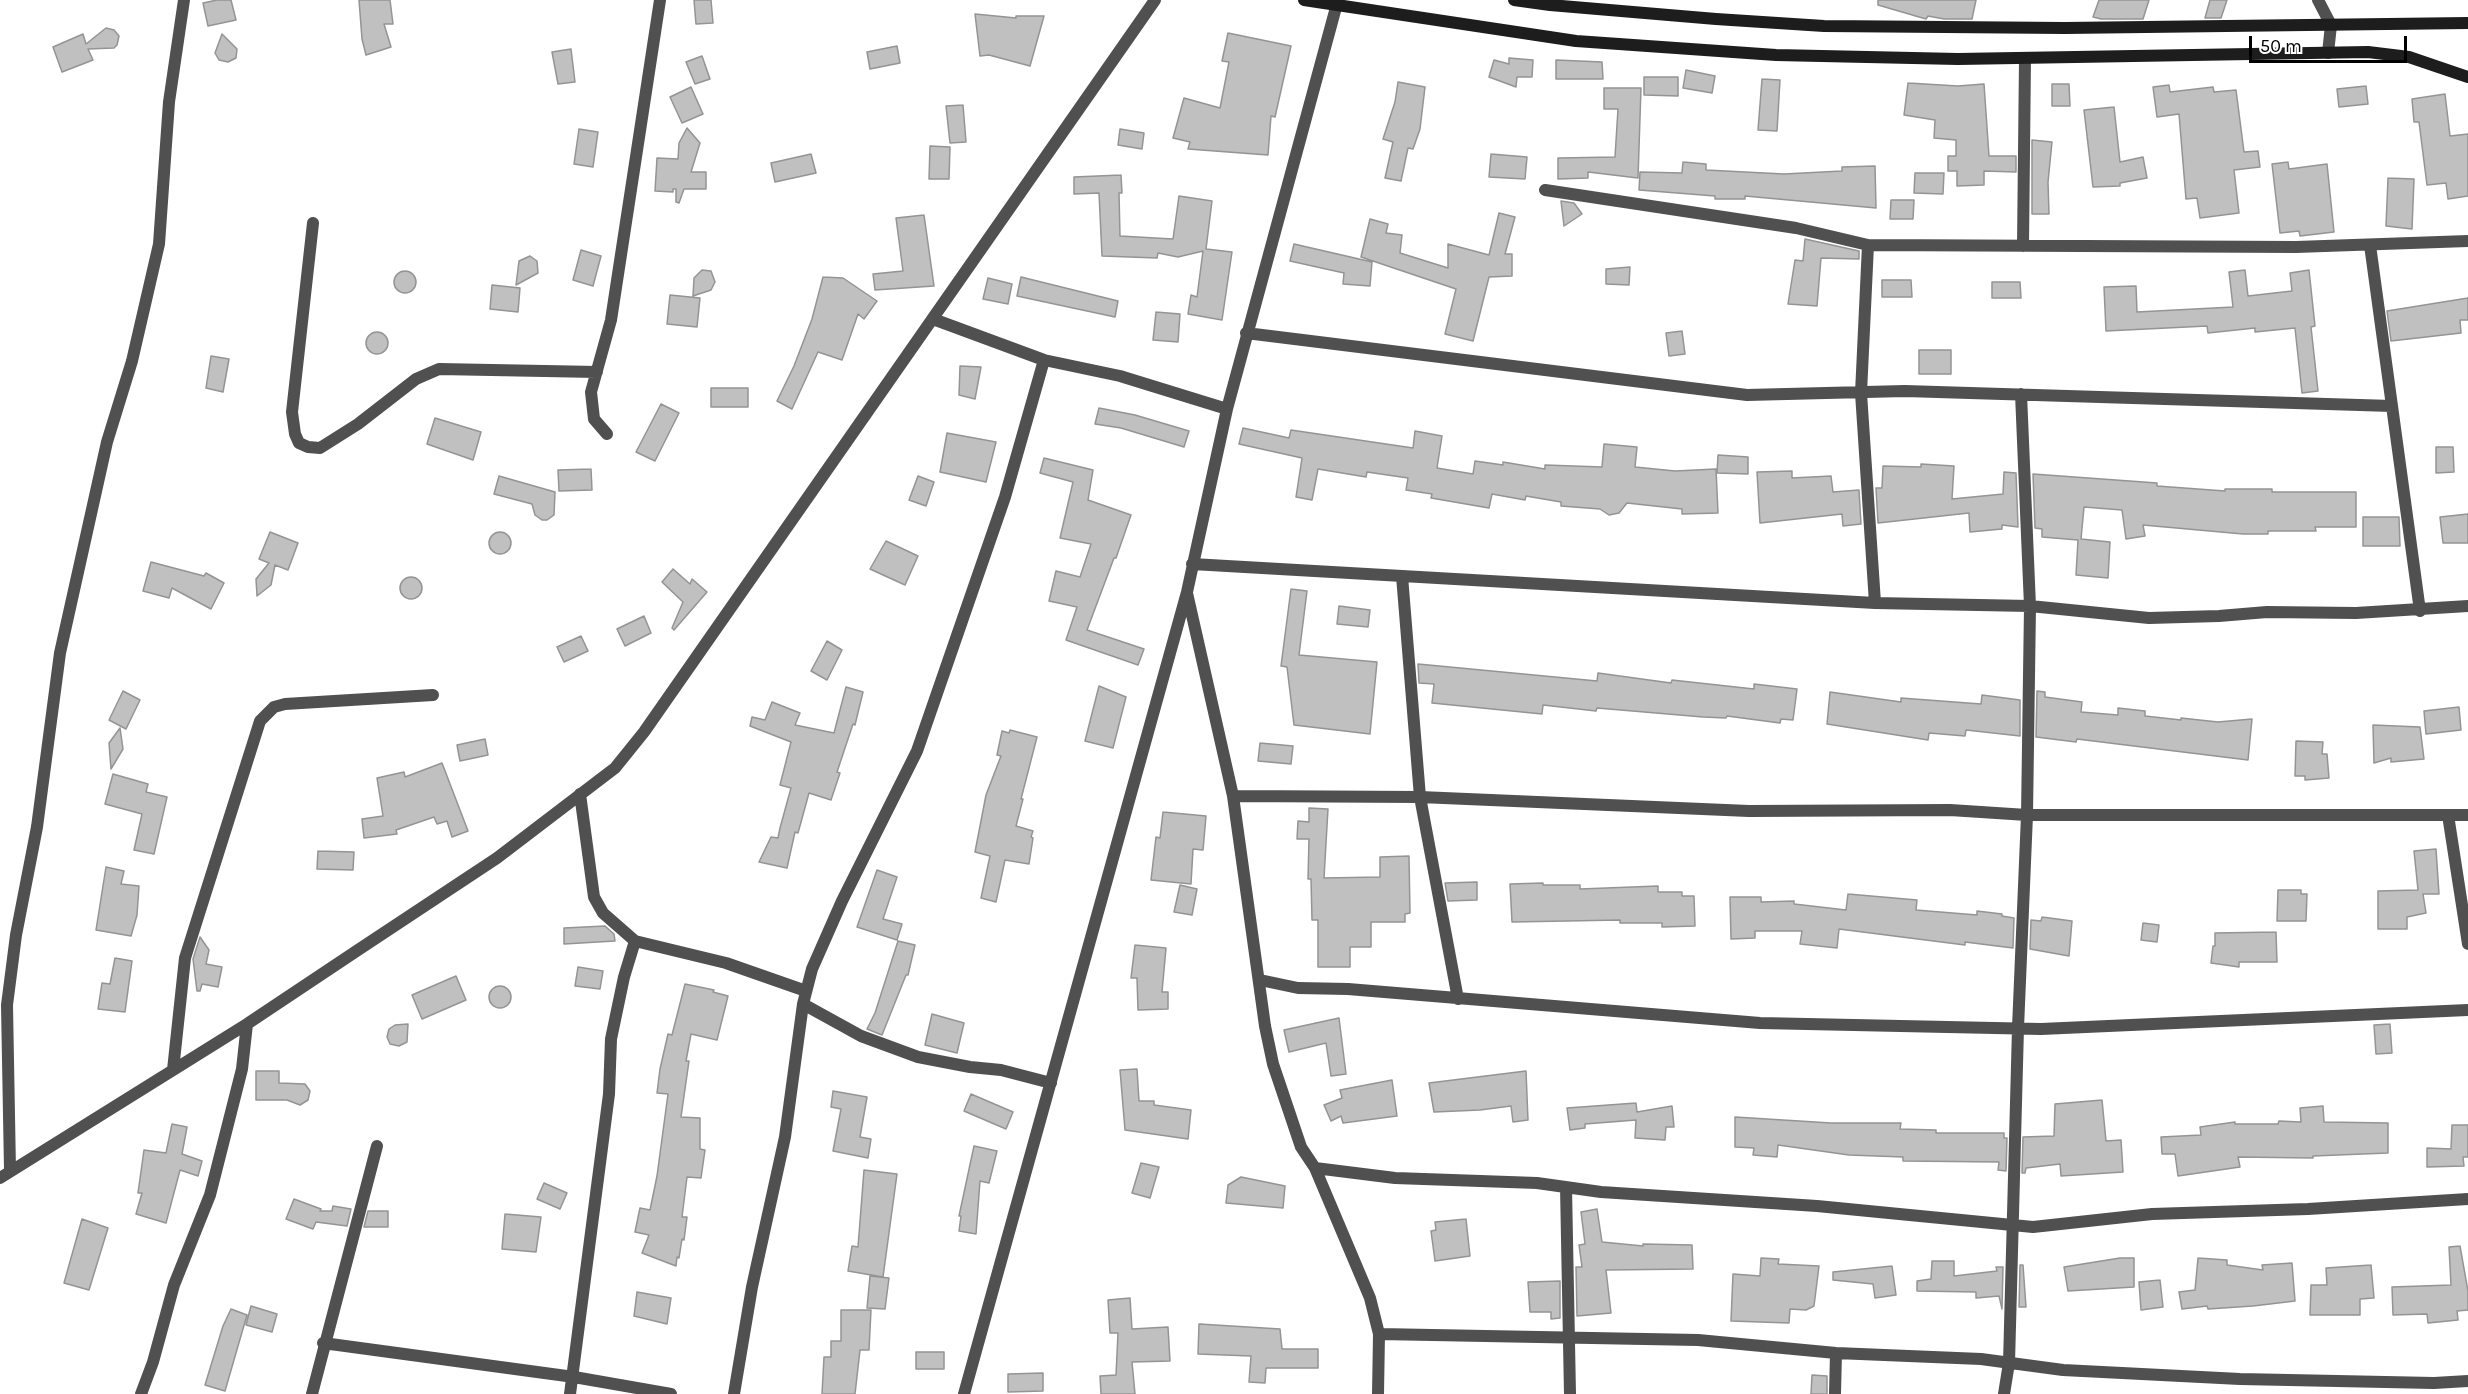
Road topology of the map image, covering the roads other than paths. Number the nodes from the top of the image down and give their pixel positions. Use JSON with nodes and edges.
{"nodes":[{"id":1,"x":184,"y":0,"type":"edge"},
{"id":2,"x":660,"y":0,"type":"edge"},
{"id":3,"x":1155,"y":0,"type":"edge"},
{"id":4,"x":1304,"y":0,"type":"edge"},
{"id":5,"x":1514,"y":0,"type":"edge"},
{"id":6,"x":2318,"y":0,"type":"edge"},
{"id":7,"x":1337,"y":3,"type":"edge"},
{"id":8,"x":2468,"y":23,"type":"edge"},
{"id":9,"x":2331,"y":26,"type":"junction"},
{"id":10,"x":2328,"y":53,"type":"junction"},
{"id":11,"x":2025,"y":58,"type":"junction"},
{"id":12,"x":2468,"y":77,"type":"edge"},
{"id":13,"x":1545,"y":190,"type":"dead end"},
{"id":14,"x":313,"y":223,"type":"dead end"},
{"id":15,"x":2468,"y":241,"type":"edge"},
{"id":16,"x":1868,"y":244,"type":"junction"},
{"id":17,"x":2370,"y":245,"type":"junction"},
{"id":18,"x":2023,"y":246,"type":"junction"},
{"id":19,"x":933,"y":319,"type":"junction"},
{"id":20,"x":1246,"y":333,"type":"junction"},
{"id":21,"x":1044,"y":360,"type":"junction"},
{"id":22,"x":597,"y":372,"type":"junction"},
{"id":23,"x":1861,"y":393,"type":"junction"},
{"id":24,"x":2021,"y":394,"type":"junction"},
{"id":25,"x":2392,"y":406,"type":"junction"},
{"id":26,"x":1227,"y":409,"type":"junction"},
{"id":27,"x":607,"y":435,"type":"dead end"},
{"id":28,"x":1192,"y":564,"type":"junction"},
{"id":29,"x":1402,"y":576,"type":"junction"},
{"id":30,"x":1187,"y":592,"type":"junction"},
{"id":31,"x":1875,"y":603,"type":"junction"},
{"id":32,"x":2030,"y":606,"type":"junction"},
{"id":33,"x":2468,"y":606,"type":"edge"},
{"id":34,"x":2420,"y":611,"type":"junction"},
{"id":35,"x":433,"y":695,"type":"dead end"},
{"id":36,"x":580,"y":794,"type":"junction"},
{"id":37,"x":1233,"y":796,"type":"junction"},
{"id":38,"x":1420,"y":797,"type":"junction"},
{"id":39,"x":2027,"y":815,"type":"junction"},
{"id":40,"x":2448,"y":815,"type":"junction"},
{"id":41,"x":2468,"y":815,"type":"edge"},
{"id":42,"x":634,"y":941,"type":"junction"},
{"id":43,"x":2468,"y":944,"type":"edge"},
{"id":44,"x":1260,"y":980,"type":"junction"},
{"id":45,"x":805,"y":998,"type":"junction"},
{"id":46,"x":1458,"y":999,"type":"junction"},
{"id":47,"x":2468,"y":1010,"type":"edge"},
{"id":48,"x":247,"y":1024,"type":"junction"},
{"id":49,"x":2018,"y":1029,"type":"junction"},
{"id":50,"x":173,"y":1070,"type":"junction"},
{"id":51,"x":1051,"y":1083,"type":"junction"},
{"id":52,"x":377,"y":1146,"type":"dead end"},
{"id":53,"x":1315,"y":1168,"type":"junction"},
{"id":54,"x":5,"y":1174,"type":"edge"},
{"id":55,"x":1566,"y":1187,"type":"junction"},
{"id":56,"x":2468,"y":1199,"type":"edge"},
{"id":57,"x":2012,"y":1226,"type":"junction"},
{"id":58,"x":1378,"y":1334,"type":"junction"},
{"id":59,"x":1568,"y":1338,"type":"junction"},
{"id":60,"x":323,"y":1343,"type":"junction"},
{"id":61,"x":1836,"y":1353,"type":"junction"},
{"id":62,"x":2009,"y":1363,"type":"junction"},
{"id":63,"x":574,"y":1377,"type":"junction"},
{"id":64,"x":2468,"y":1381,"type":"edge"},
{"id":65,"x":141,"y":1394,"type":"edge"},
{"id":66,"x":312,"y":1394,"type":"edge"},
{"id":67,"x":570,"y":1394,"type":"edge"},
{"id":68,"x":671,"y":1394,"type":"edge"},
{"id":69,"x":734,"y":1394,"type":"edge"},
{"id":70,"x":964,"y":1394,"type":"edge"},
{"id":71,"x":1378,"y":1394,"type":"edge"},
{"id":72,"x":1570,"y":1394,"type":"edge"},
{"id":73,"x":1835,"y":1394,"type":"edge"},
{"id":74,"x":2004,"y":1394,"type":"edge"}],
"edges":[{"from":1,"to":54,"type":"street"},
{"from":2,"to":22,"type":"street"},
{"from":3,"to":19,"type":"street"},
{"from":4,"to":7,"type":"main road"},
{"from":5,"to":9,"type":"main road"},
{"from":6,"to":9,"type":"street"},
{"from":7,"to":11,"type":"main road"},
{"from":7,"to":20,"type":"street"},
{"from":8,"to":9,"type":"main road"},
{"from":9,"to":10,"type":"street"},
{"from":10,"to":11,"type":"main road"},
{"from":10,"to":12,"type":"main road"},
{"from":11,"to":18,"type":"street"},
{"from":13,"to":16,"type":"street"},
{"from":14,"to":22,"type":"street"},
{"from":15,"to":17,"type":"street"},
{"from":16,"to":18,"type":"street"},
{"from":16,"to":23,"type":"street"},
{"from":17,"to":18,"type":"street"},
{"from":17,"to":25,"type":"street"},
{"from":19,"to":21,"type":"street"},
{"from":19,"to":36,"type":"street"},
{"from":20,"to":23,"type":"street"},
{"from":20,"to":26,"type":"street"},
{"from":21,"to":26,"type":"street"},
{"from":21,"to":45,"type":"street"},
{"from":22,"to":27,"type":"street"},
{"from":23,"to":24,"type":"street"},
{"from":23,"to":31,"type":"street"},
{"from":24,"to":25,"type":"street"},
{"from":24,"to":32,"type":"street"},
{"from":25,"to":34,"type":"street"},
{"from":26,"to":28,"type":"street"},
{"from":28,"to":29,"type":"street"},
{"from":28,"to":30,"type":"street"},
{"from":29,"to":31,"type":"street"},
{"from":29,"to":38,"type":"street"},
{"from":30,"to":37,"type":"street"},
{"from":30,"to":51,"type":"street"},
{"from":31,"to":32,"type":"street"},
{"from":32,"to":34,"type":"street"},
{"from":32,"to":39,"type":"street"},
{"from":33,"to":34,"type":"street"},
{"from":35,"to":50,"type":"street"},
{"from":36,"to":42,"type":"street"},
{"from":36,"to":48,"type":"street"},
{"from":37,"to":38,"type":"street"},
{"from":37,"to":44,"type":"street"},
{"from":38,"to":39,"type":"street"},
{"from":38,"to":46,"type":"street"},
{"from":39,"to":40,"type":"street"},
{"from":39,"to":49,"type":"street"},
{"from":40,"to":41,"type":"street"},
{"from":40,"to":43,"type":"street"},
{"from":42,"to":45,"type":"street"},
{"from":42,"to":63,"type":"street"},
{"from":44,"to":46,"type":"street"},
{"from":44,"to":53,"type":"street"},
{"from":45,"to":51,"type":"street"},
{"from":45,"to":69,"type":"street"},
{"from":46,"to":49,"type":"street"},
{"from":47,"to":49,"type":"street"},
{"from":48,"to":50,"type":"street"},
{"from":48,"to":65,"type":"street"},
{"from":49,"to":57,"type":"street"},
{"from":50,"to":54,"type":"street"},
{"from":51,"to":70,"type":"street"},
{"from":52,"to":60,"type":"street"},
{"from":53,"to":55,"type":"street"},
{"from":53,"to":58,"type":"street"},
{"from":55,"to":57,"type":"street"},
{"from":55,"to":59,"type":"street"},
{"from":56,"to":57,"type":"street"},
{"from":57,"to":62,"type":"street"},
{"from":58,"to":59,"type":"street"},
{"from":58,"to":71,"type":"street"},
{"from":59,"to":61,"type":"street"},
{"from":59,"to":72,"type":"street"},
{"from":60,"to":63,"type":"street"},
{"from":60,"to":66,"type":"street"},
{"from":61,"to":62,"type":"street"},
{"from":61,"to":73,"type":"street"},
{"from":62,"to":64,"type":"street"},
{"from":62,"to":74,"type":"street"},
{"from":63,"to":67,"type":"street"},
{"from":63,"to":68,"type":"street"}]}
